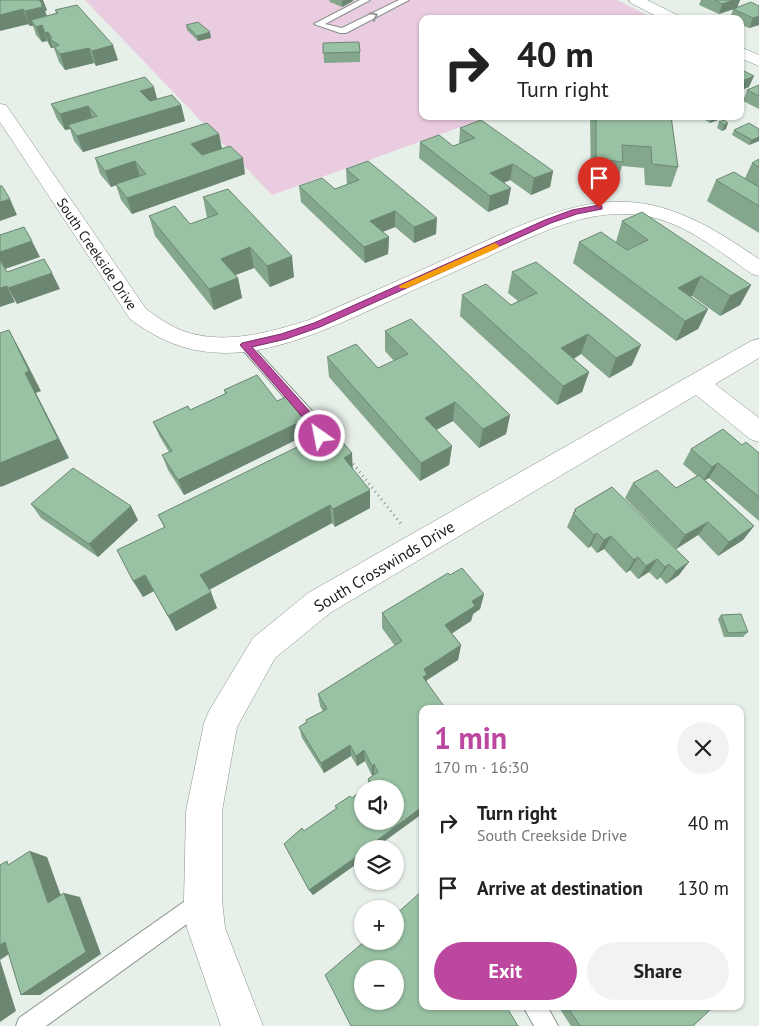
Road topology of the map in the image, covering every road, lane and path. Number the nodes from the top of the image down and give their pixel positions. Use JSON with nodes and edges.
{"nodes":[{"id":1,"x":366,"y":0,"type":"edge"},
{"id":2,"x":405,"y":0,"type":"edge"},
{"id":3,"x":636,"y":0,"type":"edge"},
{"id":4,"x":666,"y":15,"type":"edge"},
{"id":5,"x":744,"y":54,"type":"edge"},
{"id":6,"x":759,"y":61,"type":"edge"},
{"id":7,"x":0,"y":109,"type":"edge"},
{"id":8,"x":759,"y":269,"type":"edge"},
{"id":9,"x":245,"y":345,"type":"junction"},
{"id":10,"x":759,"y":347,"type":"edge"},
{"id":11,"x":698,"y":383,"type":"junction"},
{"id":12,"x":759,"y":432,"type":"edge"},
{"id":13,"x":320,"y":436,"type":"junction"},
{"id":14,"x":296,"y":453,"type":"edge"},
{"id":15,"x":418,"y":545,"type":"junction"},
{"id":16,"x":203,"y":900,"type":"junction"},
{"id":17,"x":537,"y":1010,"type":"edge"},
{"id":18,"x":27,"y":1026,"type":"edge"},
{"id":19,"x":242,"y":1026,"type":"edge"},
{"id":20,"x":547,"y":1026,"type":"edge"}],
"edges":[{"from":1,"to":2,"type":"lane","one_way":true},
{"from":3,"to":4,"type":"street"},
{"from":5,"to":6,"type":"street"},
{"from":7,"to":9,"type":"street","name":"South Creekside Drive"},
{"from":8,"to":9,"type":"street","name":"South Creekside Drive"},
{"from":9,"to":13,"type":"lane"},
{"from":10,"to":11,"type":"street","name":"South Crosswinds Drive"},
{"from":11,"to":12,"type":"street"},
{"from":11,"to":15,"type":"street","name":"South Crosswinds Drive"},
{"from":13,"to":14,"type":"lane"},
{"from":13,"to":15,"type":"path"},
{"from":15,"to":16,"type":"street","name":"South Crosswinds Drive"},
{"from":16,"to":18,"type":"lane"},
{"from":16,"to":19,"type":"street","name":"South Crosswinds Drive"},
{"from":17,"to":20,"type":"lane"}]}
